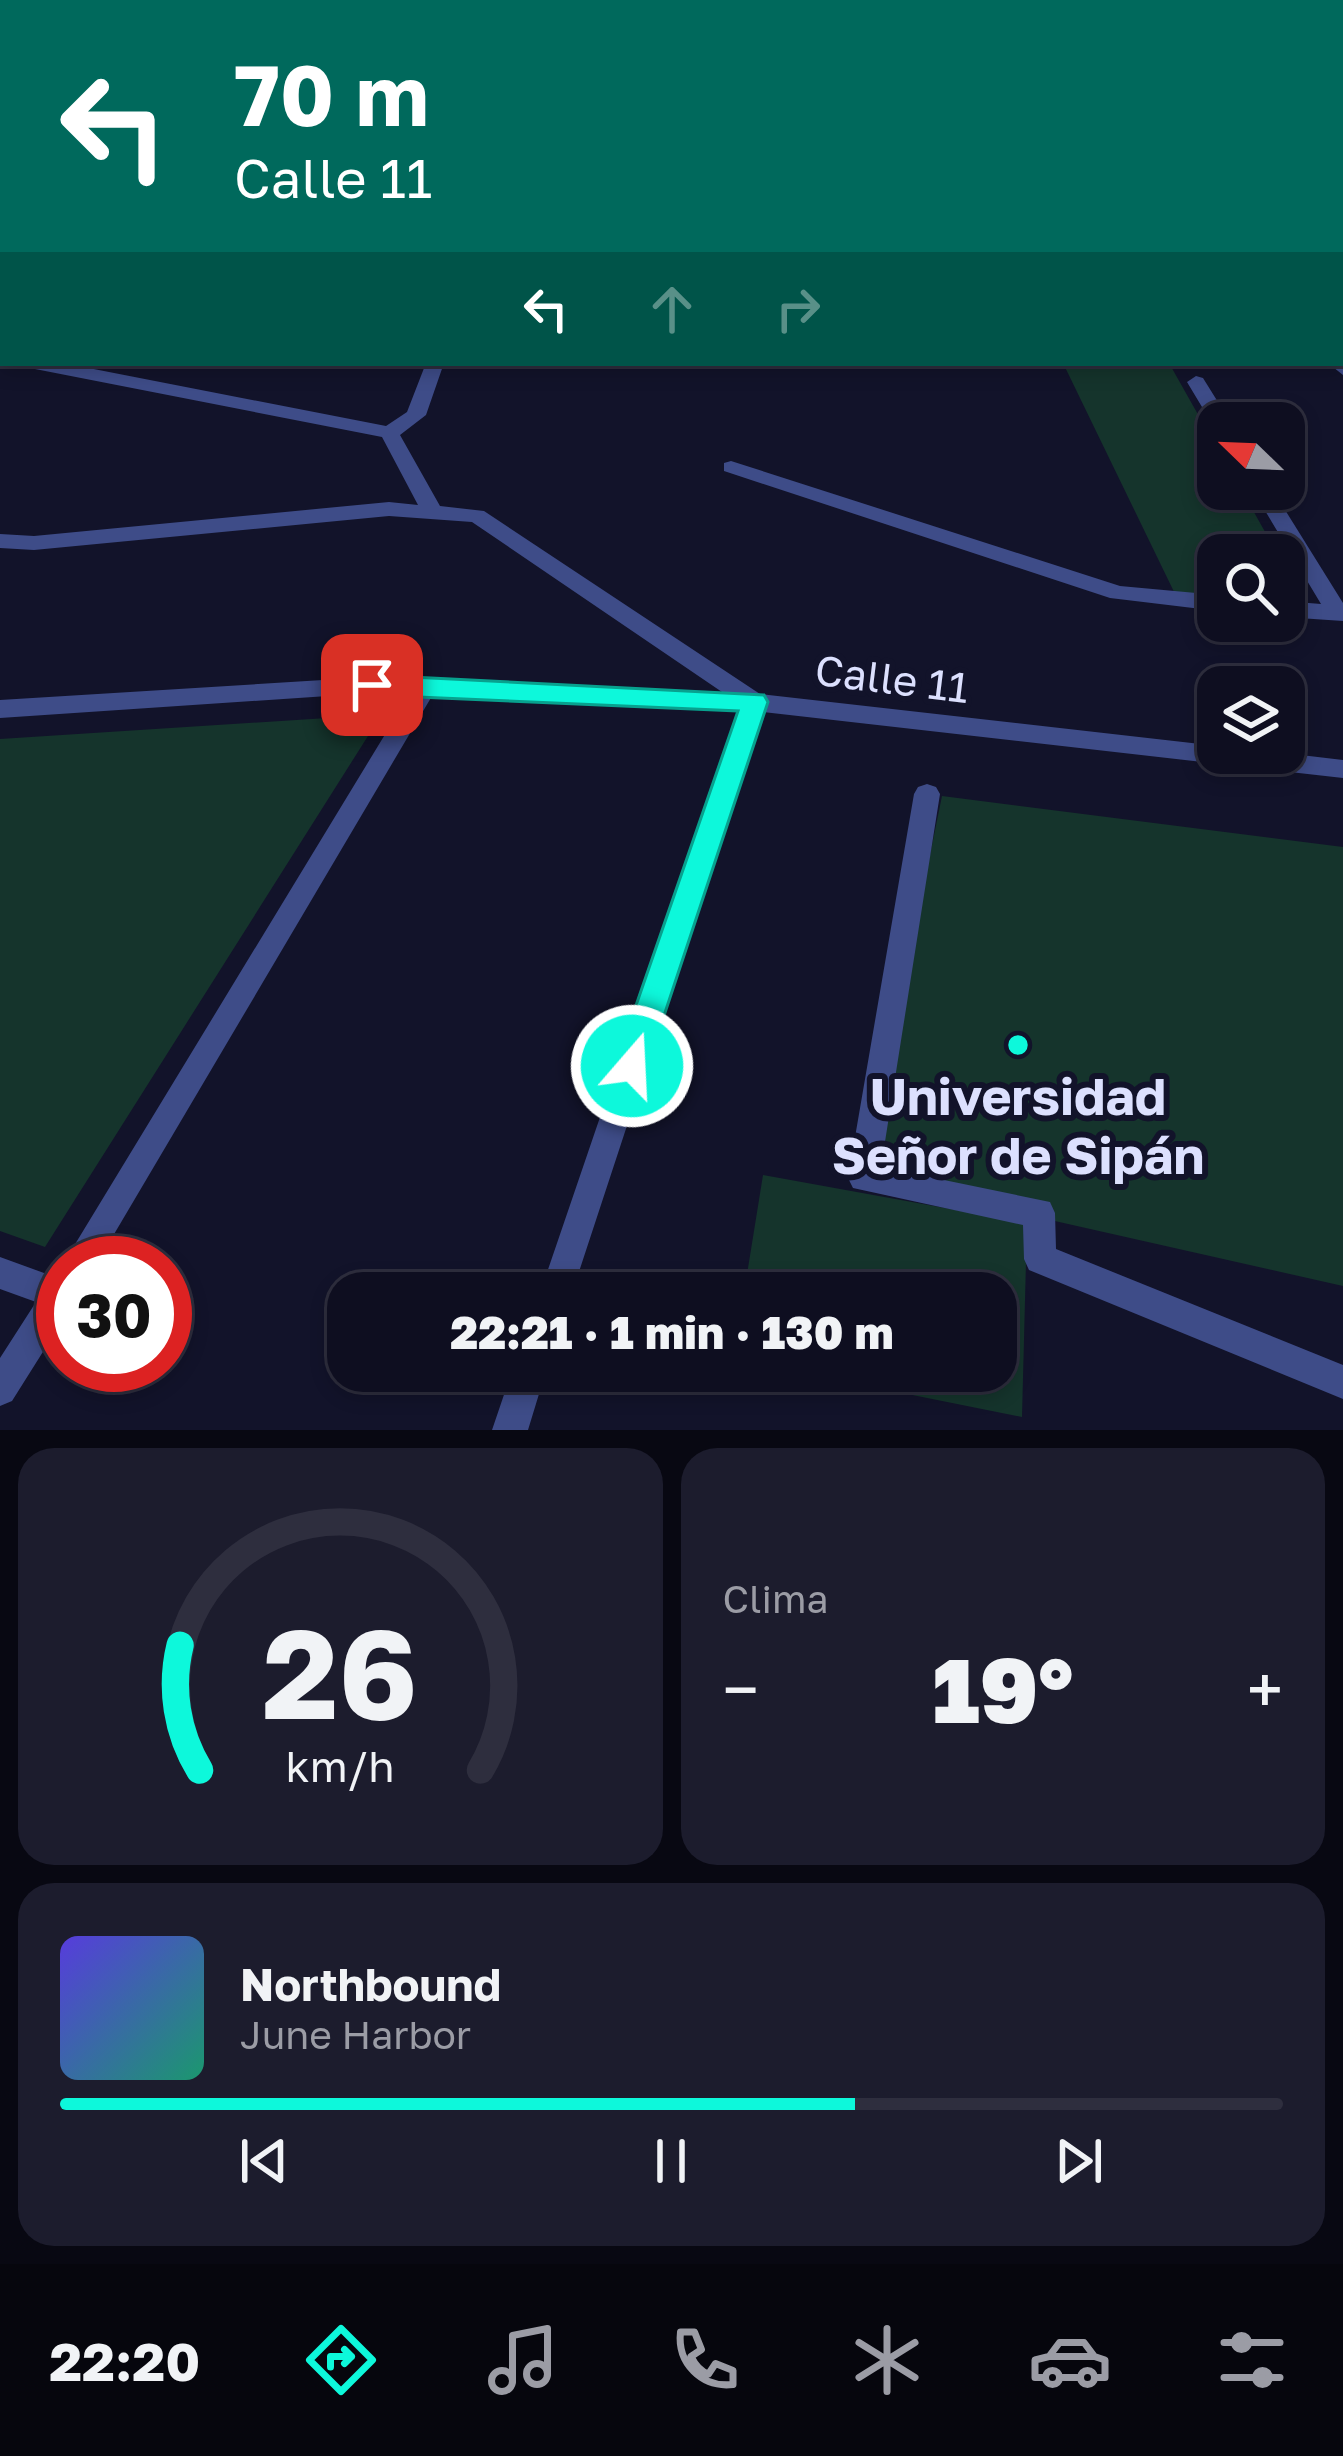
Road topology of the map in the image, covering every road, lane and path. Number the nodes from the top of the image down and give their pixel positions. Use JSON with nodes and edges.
{"nodes":[{"id":1,"x":50,"y":366,"type":"edge"},
{"id":2,"x":434,"y":366,"type":"edge"},
{"id":3,"x":1196,"y":382,"type":"dead end"},
{"id":4,"x":1208,"y":402,"type":"edge"},
{"id":5,"x":389,"y":433,"type":"junction"},
{"id":6,"x":731,"y":467,"type":"dead end"},
{"id":7,"x":430,"y":508,"type":"junction"},
{"id":8,"x":1275,"y":510,"type":"edge"},
{"id":9,"x":0,"y":541,"type":"edge"},
{"id":10,"x":1197,"y":601,"type":"edge"},
{"id":11,"x":1305,"y":610,"type":"edge"},
{"id":12,"x":1340,"y":612,"type":"edge"},
{"id":13,"x":426,"y":687,"type":"junction"},
{"id":14,"x":754,"y":702,"type":"junction"},
{"id":15,"x":0,"y":709,"type":"edge"},
{"id":16,"x":1343,"y":770,"type":"edge"},
{"id":17,"x":927,"y":794,"type":"dead end"},
{"id":18,"x":96,"y":1236,"type":"edge"},
{"id":19,"x":563,"y":1272,"type":"edge"},
{"id":20,"x":0,"y":1273,"type":"edge"},
{"id":21,"x":36,"y":1284,"type":"edge"},
{"id":22,"x":36,"y":1333,"type":"edge"},
{"id":23,"x":1343,"y":1382,"type":"edge"},
{"id":24,"x":0,"y":1389,"type":"edge"},
{"id":25,"x":523,"y":1392,"type":"edge"},
{"id":26,"x":510,"y":1430,"type":"edge"}],
"edges":[{"from":1,"to":5,"type":"street"},
{"from":2,"to":5,"type":"street"},
{"from":3,"to":4,"type":"street"},
{"from":5,"to":7,"type":"street"},
{"from":6,"to":10,"type":"street"},
{"from":7,"to":9,"type":"street"},
{"from":7,"to":14,"type":"street"},
{"from":8,"to":12,"type":"street"},
{"from":11,"to":12,"type":"street"},
{"from":13,"to":14,"type":"street","name":"Calle 11"},
{"from":13,"to":15,"type":"street","name":"Calle 11"},
{"from":13,"to":18,"type":"street"},
{"from":14,"to":16,"type":"street","name":"Calle 11"},
{"from":14,"to":19,"type":"street"},
{"from":17,"to":23,"type":"street"},
{"from":20,"to":21,"type":"street"},
{"from":22,"to":24,"type":"street"},
{"from":25,"to":26,"type":"street"}]}
